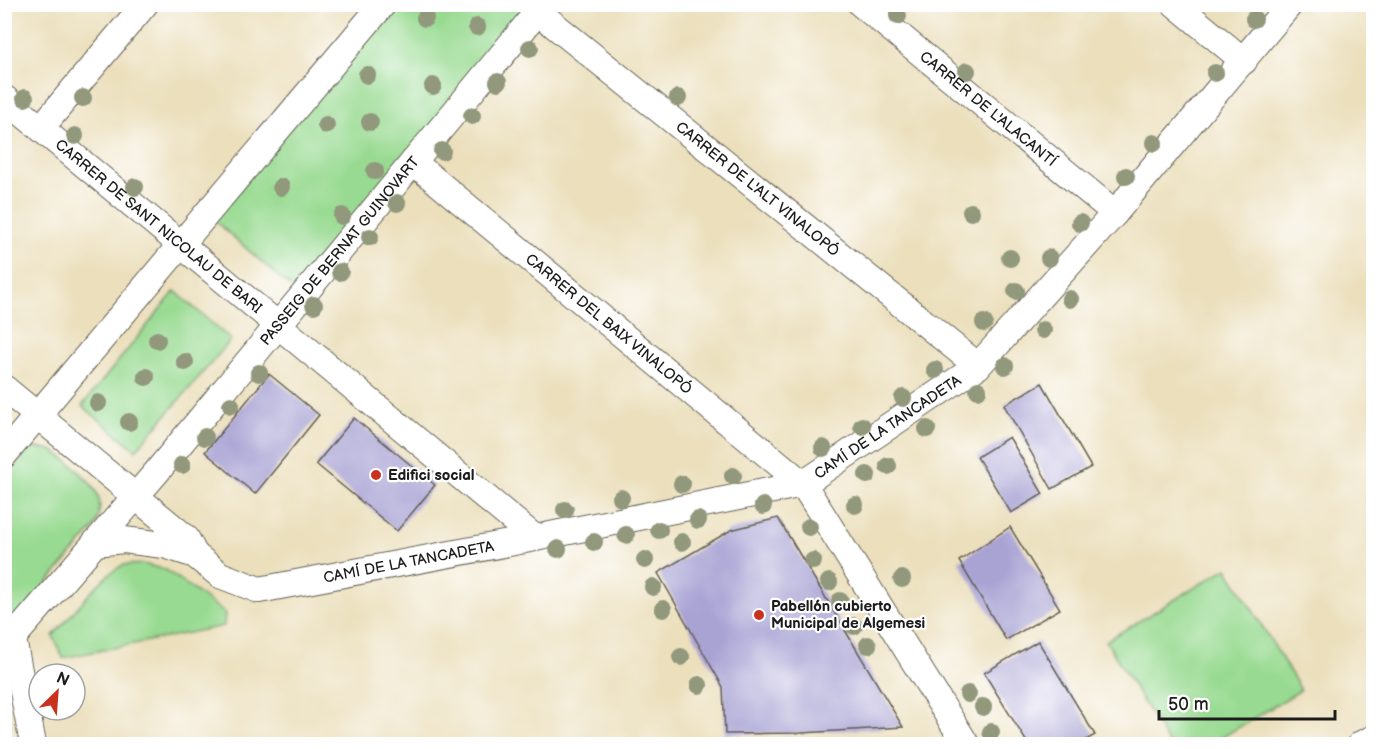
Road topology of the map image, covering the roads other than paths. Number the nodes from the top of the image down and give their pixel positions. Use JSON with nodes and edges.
{"nodes":[{"id":1,"x":146,"y":4,"type":"edge"},
{"id":2,"x":383,"y":4,"type":"edge"},
{"id":3,"x":861,"y":4,"type":"edge"},
{"id":4,"x":1175,"y":4,"type":"edge"},
{"id":5,"x":1290,"y":4,"type":"edge"},
{"id":6,"x":541,"y":8,"type":"edge"},
{"id":7,"x":1244,"y":61,"type":"junction"},
{"id":8,"x":4,"y":98,"type":"edge"},
{"id":9,"x":41,"y":128,"type":"junction"},
{"id":10,"x":413,"y":162,"type":"junction"},
{"id":11,"x":1115,"y":213,"type":"junction"},
{"id":12,"x":182,"y":245,"type":"junction"},
{"id":13,"x":278,"y":326,"type":"junction"},
{"id":14,"x":978,"y":366,"type":"junction"},
{"id":15,"x":4,"y":388,"type":"edge"},
{"id":16,"x":38,"y":416,"type":"junction"},
{"id":17,"x":4,"y":455,"type":"edge"},
{"id":18,"x":803,"y":484,"type":"junction"},
{"id":19,"x":135,"y":497,"type":"junction"},
{"id":20,"x":535,"y":538,"type":"junction"},
{"id":21,"x":95,"y":543,"type":"junction"},
{"id":22,"x":195,"y":555,"type":"junction"},
{"id":23,"x":9,"y":644,"type":"edge"},
{"id":24,"x":1374,"y":738,"type":"edge"},
{"id":25,"x":33,"y":744,"type":"edge"},
{"id":26,"x":966,"y":744,"type":"edge"},
{"id":27,"x":1361,"y":744,"type":"edge"}],
"edges":[{"from":1,"to":9,"type":"street"},
{"from":2,"to":12,"type":"street"},
{"from":3,"to":11,"type":"street","name":"CARRER DE L'ALACANTÍ"},
{"from":4,"to":7,"type":"street"},
{"from":5,"to":7,"type":"street","name":"CAMÍ DE LA TANCADETA"},
{"from":6,"to":10,"type":"street","name":"PASSEIG DE BERNAT GUINOVART"},
{"from":6,"to":14,"type":"street","name":"CARRER DE L'ALT VINALOPÓ"},
{"from":7,"to":11,"type":"street","name":"CAMÍ DE LA TANCADETA"},
{"from":8,"to":9,"type":"street","name":"CARRER DE SANT NICOLAU DE BARI"},
{"from":9,"to":12,"type":"street","name":"CARRER DE SANT NICOLAU DE BARI"},
{"from":10,"to":13,"type":"street","name":"PASSEIG DE BERNAT GUINOVART"},
{"from":10,"to":18,"type":"street","name":"CARRER DEL BAIX VINALOPÓ"},
{"from":11,"to":14,"type":"street","name":"CAMÍ DE LA TANCADETA"},
{"from":12,"to":13,"type":"street","name":"CARRER DE SANT NICOLAU DE BARI"},
{"from":12,"to":16,"type":"street"},
{"from":13,"to":19,"type":"street","name":"PASSEIG DE BERNAT GUINOVART"},
{"from":13,"to":20,"type":"street","name":"CARRER DE SANT NICOLAU DE BARI"},
{"from":14,"to":18,"type":"street","name":"CAMÍ DE LA TANCADETA"},
{"from":15,"to":16,"type":"street"},
{"from":16,"to":17,"type":"street"},
{"from":16,"to":19,"type":"street"},
{"from":18,"to":20,"type":"street","name":"CAMÍ DE LA TANCADETA"},
{"from":18,"to":26,"type":"street","name":"CARRER DEL BAIX VINALOPÓ"},
{"from":19,"to":21,"type":"street","name":"PASSEIG DE BERNAT GUINOVART"},
{"from":19,"to":22,"type":"street","name":"CAMÍ DE LA TANCADETA"},
{"from":20,"to":22,"type":"street","name":"CAMÍ DE LA TANCADETA"},
{"from":21,"to":22,"type":"street","name":"CAMÍ DE LA TANCADETA"},
{"from":21,"to":23,"type":"street","name":"PASSEIG DE BERNAT GUINOVART"},
{"from":23,"to":25,"type":"street"},
{"from":24,"to":27,"type":"street"}]}
